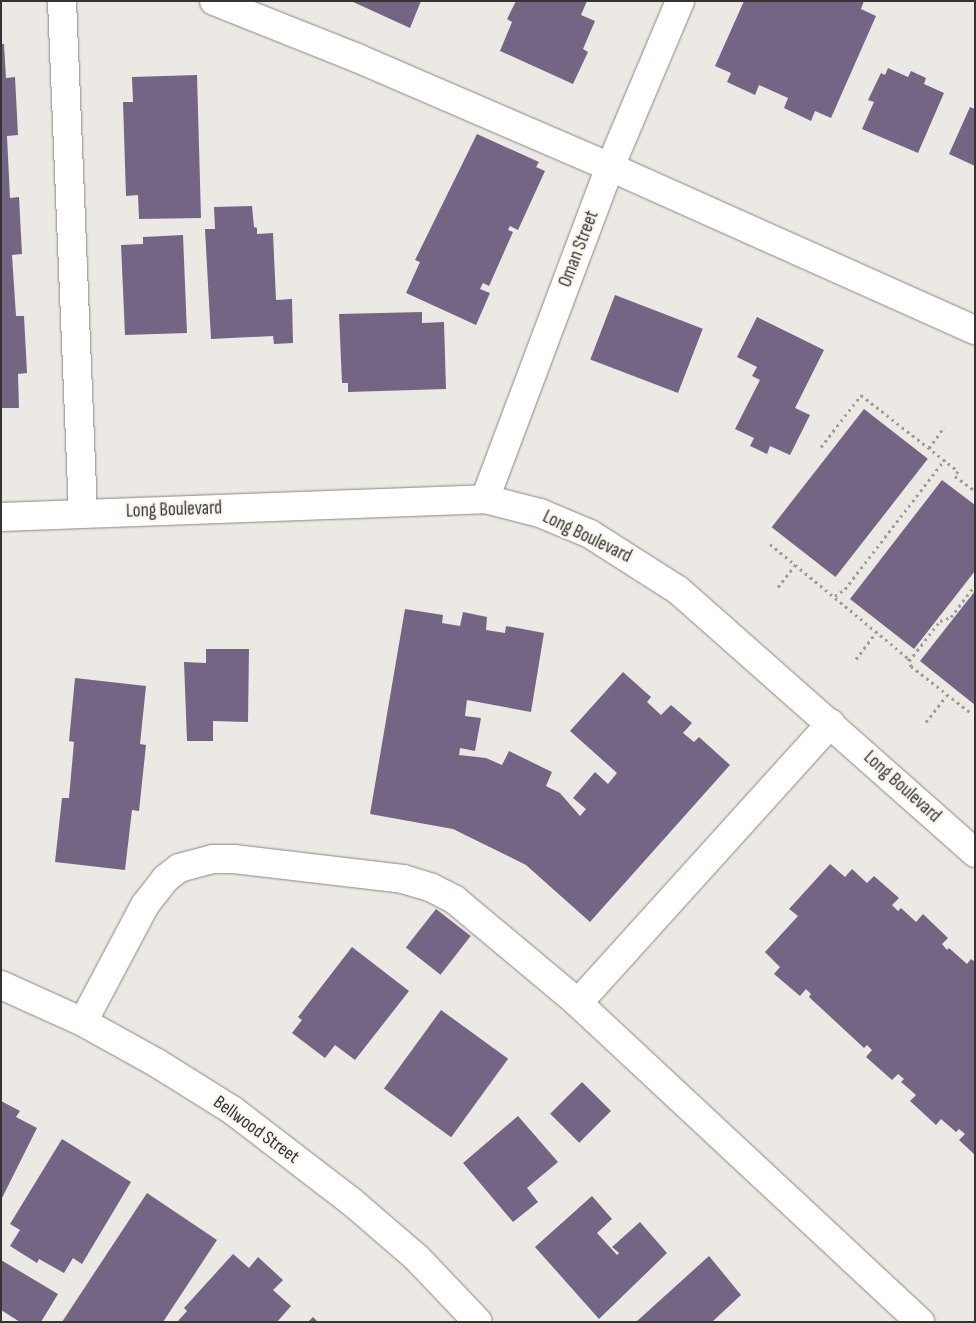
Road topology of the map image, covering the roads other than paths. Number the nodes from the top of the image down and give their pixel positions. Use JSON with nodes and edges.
{"nodes":[{"id":1,"x":62,"y":1,"type":"edge"},
{"id":2,"x":214,"y":1,"type":"edge"},
{"id":3,"x":680,"y":1,"type":"edge"},
{"id":4,"x":610,"y":167,"type":"junction"},
{"id":5,"x":975,"y":330,"type":"edge"},
{"id":6,"x":485,"y":499,"type":"junction"},
{"id":7,"x":83,"y":513,"type":"junction"},
{"id":8,"x":1,"y":516,"type":"edge"},
{"id":9,"x":831,"y":723,"type":"junction"},
{"id":10,"x":975,"y":853,"type":"edge"},
{"id":11,"x":1,"y":985,"type":"edge"},
{"id":12,"x":578,"y":1003,"type":"junction"},
{"id":13,"x":83,"y":1022,"type":"junction"},
{"id":14,"x":478,"y":1322,"type":"edge"},
{"id":15,"x":920,"y":1322,"type":"edge"}],
"edges":[{"from":1,"to":7,"type":"street"},
{"from":2,"to":4,"type":"street"},
{"from":3,"to":4,"type":"street","name":"Oman Street"},
{"from":4,"to":5,"type":"street"},
{"from":4,"to":6,"type":"street","name":"Oman Street"},
{"from":6,"to":7,"type":"street","name":"Long Boulevard"},
{"from":6,"to":9,"type":"street","name":"Long Boulevard"},
{"from":7,"to":8,"type":"street","name":"Long Boulevard"},
{"from":9,"to":10,"type":"street","name":"Long Boulevard"},
{"from":9,"to":12,"type":"street"},
{"from":11,"to":13,"type":"street","name":"Bellwood Street"},
{"from":12,"to":13,"type":"street"},
{"from":12,"to":15,"type":"street"},
{"from":13,"to":14,"type":"street","name":"Bellwood Street"}]}
